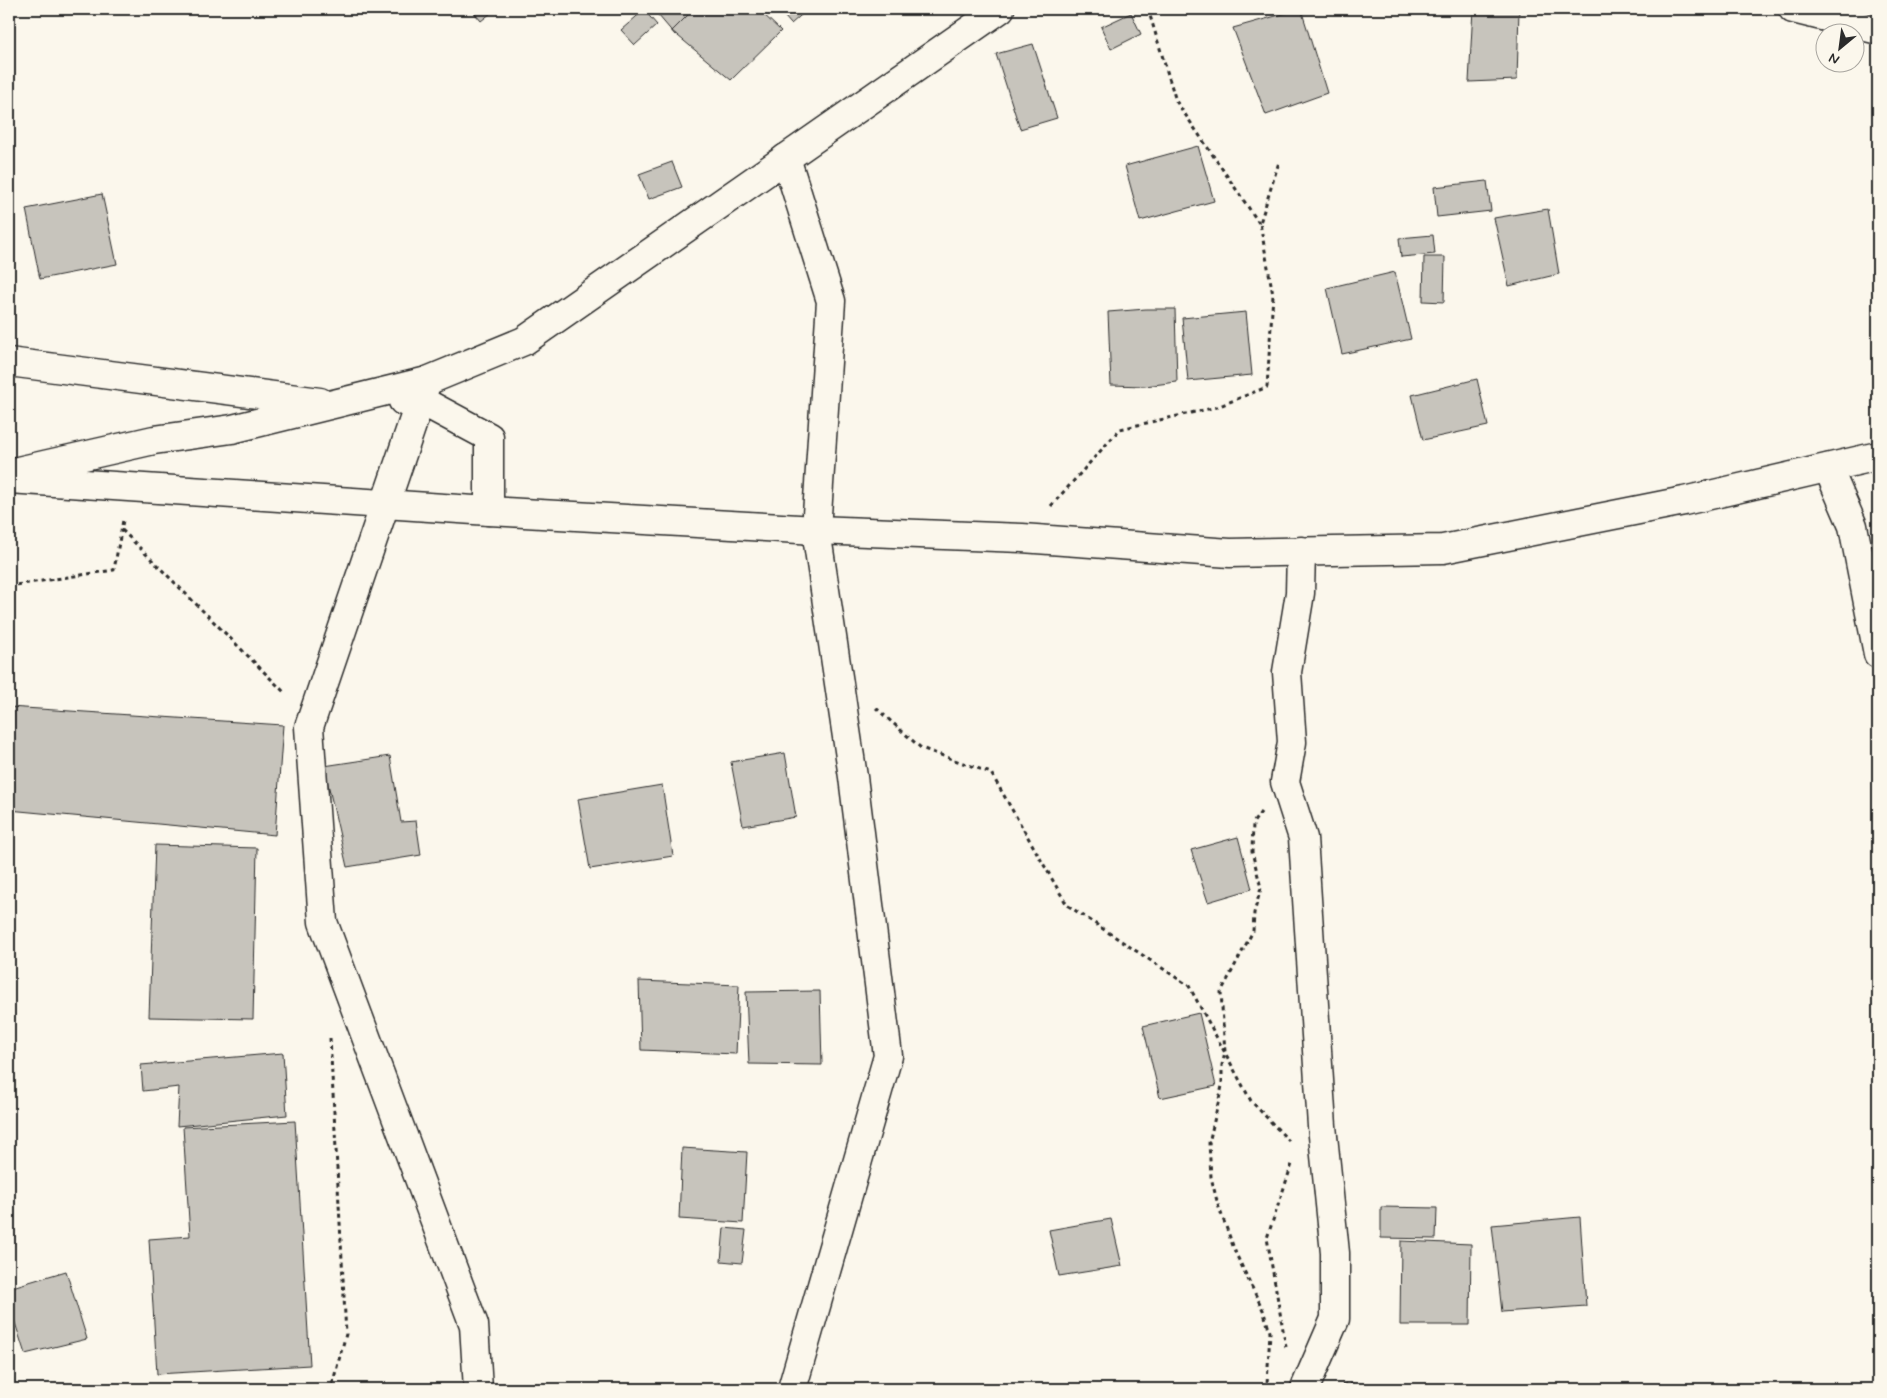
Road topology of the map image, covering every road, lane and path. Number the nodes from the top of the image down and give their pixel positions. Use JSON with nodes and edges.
{"nodes":[{"id":1,"x":1000,"y":9,"type":"edge"},
{"id":2,"x":1148,"y":9,"type":"edge"},
{"id":3,"x":1793,"y":9,"type":"edge"},
{"id":4,"x":1878,"y":30,"type":"edge"},
{"id":5,"x":786,"y":158,"type":"junction"},
{"id":6,"x":1279,"y":162,"type":"dead end"},
{"id":7,"x":1260,"y":223,"type":"junction"},
{"id":8,"x":9,"y":362,"type":"edge"},
{"id":9,"x":423,"y":390,"type":"junction"},
{"id":10,"x":335,"y":403,"type":"junction"},
{"id":11,"x":1878,"y":456,"type":"edge"},
{"id":12,"x":1828,"y":468,"type":"junction"},
{"id":13,"x":9,"y":473,"type":"edge"},
{"id":14,"x":9,"y":479,"type":"edge"},
{"id":15,"x":126,"y":488,"type":"junction"},
{"id":16,"x":385,"y":504,"type":"junction"},
{"id":17,"x":489,"y":511,"type":"junction"},
{"id":18,"x":122,"y":530,"type":"junction"},
{"id":19,"x":816,"y":530,"type":"junction"},
{"id":20,"x":1022,"y":538,"type":"junction"},
{"id":21,"x":1301,"y":551,"type":"junction"},
{"id":22,"x":9,"y":586,"type":"edge"},
{"id":23,"x":1878,"y":654,"type":"edge"},
{"id":24,"x":837,"y":675,"type":"junction"},
{"id":25,"x":290,"y":698,"type":"dead end"},
{"id":26,"x":1285,"y":782,"type":"junction"},
{"id":27,"x":329,"y":1030,"type":"dead end"},
{"id":28,"x":1225,"y":1052,"type":"junction"},
{"id":29,"x":1290,"y":1143,"type":"dead end"},
{"id":30,"x":1294,"y":1158,"type":"dead end"},
{"id":31,"x":1287,"y":1351,"type":"dead end"},
{"id":32,"x":1305,"y":1388,"type":"joint"},
{"id":33,"x":331,"y":1389,"type":"edge"},
{"id":34,"x":478,"y":1389,"type":"edge"},
{"id":35,"x":792,"y":1389,"type":"edge"},
{"id":36,"x":1264,"y":1389,"type":"edge"},
{"id":37,"x":1427,"y":1389,"type":"edge"}],
"edges":[{"from":1,"to":5,"type":"main road"},
{"from":2,"to":7,"type":"path"},
{"from":3,"to":4,"type":"main road"},
{"from":5,"to":9,"type":"main road"},
{"from":5,"to":19,"type":"main road"},
{"from":6,"to":7,"type":"path"},
{"from":7,"to":20,"type":"path"},
{"from":8,"to":10,"type":"main road"},
{"from":9,"to":10,"type":"main road"},
{"from":9,"to":16,"type":"main road"},
{"from":9,"to":17,"type":"main road"},
{"from":10,"to":13,"type":"main road"},
{"from":11,"to":12,"type":"main road"},
{"from":12,"to":21,"type":"main road"},
{"from":12,"to":23,"type":"main road"},
{"from":14,"to":15,"type":"main road"},
{"from":15,"to":16,"type":"main road"},
{"from":15,"to":18,"type":"path"},
{"from":16,"to":17,"type":"main road"},
{"from":16,"to":34,"type":"main road"},
{"from":17,"to":19,"type":"main road"},
{"from":18,"to":22,"type":"path"},
{"from":18,"to":25,"type":"path"},
{"from":19,"to":20,"type":"main road"},
{"from":19,"to":24,"type":"main road"},
{"from":20,"to":21,"type":"main road"},
{"from":21,"to":26,"type":"main road"},
{"from":24,"to":28,"type":"path"},
{"from":24,"to":35,"type":"main road"},
{"from":26,"to":28,"type":"path"},
{"from":26,"to":32,"type":"main road"},
{"from":27,"to":33,"type":"path"},
{"from":28,"to":29,"type":"path"},
{"from":28,"to":36,"type":"path"},
{"from":30,"to":31,"type":"path"},
{"from":32,"to":37,"type":"path"}]}
